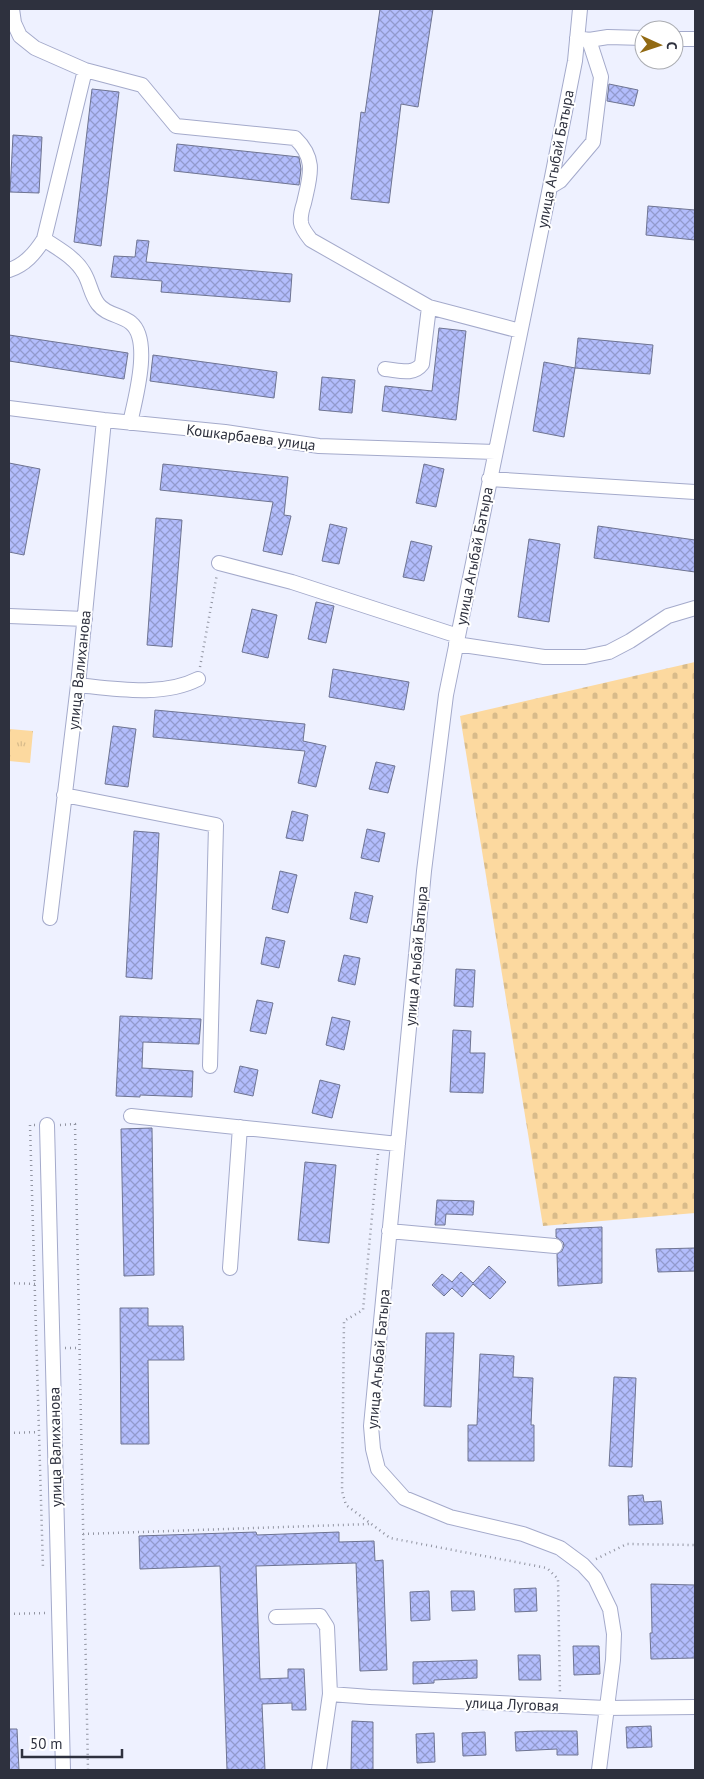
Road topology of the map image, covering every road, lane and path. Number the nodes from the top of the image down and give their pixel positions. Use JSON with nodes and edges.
{"nodes":[{"id":1,"x":12,"y":9,"type":"edge"},
{"id":2,"x":580,"y":9,"type":"edge"},
{"id":3,"x":634,"y":38,"type":"edge"},
{"id":4,"x":583,"y":39,"type":"junction"},
{"id":5,"x":86,"y":70,"type":"junction"},
{"id":6,"x":550,"y":187,"type":"junction"},
{"id":7,"x":44,"y":239,"type":"junction"},
{"id":8,"x":9,"y":270,"type":"edge"},
{"id":9,"x":429,"y":307,"type":"junction"},
{"id":10,"x":520,"y":331,"type":"junction"},
{"id":11,"x":385,"y":369,"type":"dead end"},
{"id":12,"x":9,"y":408,"type":"edge"},
{"id":13,"x":104,"y":420,"type":"junction"},
{"id":14,"x":130,"y":423,"type":"junction"},
{"id":15,"x":495,"y":452,"type":"junction"},
{"id":16,"x":489,"y":479,"type":"junction"},
{"id":17,"x":695,"y":492,"type":"edge"},
{"id":18,"x":219,"y":563,"type":"joint"},
{"id":19,"x":695,"y":608,"type":"edge"},
{"id":20,"x":9,"y":616,"type":"edge"},
{"id":21,"x":85,"y":619,"type":"junction"},
{"id":22,"x":457,"y":640,"type":"junction"},
{"id":23,"x":198,"y":679,"type":"joint"},
{"id":24,"x":78,"y":685,"type":"junction"},
{"id":25,"x":64,"y":795,"type":"junction"},
{"id":26,"x":50,"y":918,"type":"dead end"},
{"id":27,"x":210,"y":1066,"type":"dead end"},
{"id":28,"x":131,"y":1116,"type":"dead end"},
{"id":29,"x":47,"y":1125,"type":"junction"},
{"id":30,"x":240,"y":1127,"type":"junction"},
{"id":31,"x":379,"y":1142,"type":"junction"},
{"id":32,"x":398,"y":1144,"type":"junction"},
{"id":33,"x":389,"y":1232,"type":"junction"},
{"id":34,"x":555,"y":1246,"type":"dead end"},
{"id":35,"x":230,"y":1268,"type":"dead end"},
{"id":36,"x":9,"y":1283,"type":"edge"},
{"id":37,"x":34,"y":1284,"type":"junction"},
{"id":38,"x":39,"y":1432,"type":"junction"},
{"id":39,"x":9,"y":1433,"type":"edge"},
{"id":40,"x":372,"y":1524,"type":"junction"},
{"id":41,"x":82,"y":1534,"type":"junction"},
{"id":42,"x":695,"y":1545,"type":"edge"},
{"id":43,"x":583,"y":1565,"type":"junction"},
{"id":44,"x":44,"y":1576,"type":"dead end"},
{"id":45,"x":45,"y":1613,"type":"dead end"},
{"id":46,"x":9,"y":1614,"type":"edge"},
{"id":47,"x":276,"y":1617,"type":"dead end"},
{"id":48,"x":330,"y":1694,"type":"junction"},
{"id":49,"x":561,"y":1706,"type":"junction"},
{"id":50,"x":695,"y":1707,"type":"edge"},
{"id":51,"x":606,"y":1708,"type":"junction"},
{"id":52,"x":63,"y":1770,"type":"edge"},
{"id":53,"x":88,"y":1770,"type":"edge"},
{"id":54,"x":319,"y":1770,"type":"edge"},
{"id":55,"x":599,"y":1770,"type":"edge"}],
"edges":[{"from":1,"to":5,"type":"street"},
{"from":2,"to":4,"type":"street","name":"улица Агыбай Батыра"},
{"from":3,"to":4,"type":"street"},
{"from":4,"to":6,"type":"street","name":"улица Агыбай Батыра"},
{"from":4,"to":6,"type":"street"},
{"from":5,"to":7,"type":"street"},
{"from":5,"to":9,"type":"street"},
{"from":6,"to":10,"type":"street","name":"улица Агыбай Батыра"},
{"from":7,"to":8,"type":"street"},
{"from":7,"to":14,"type":"street"},
{"from":9,"to":10,"type":"street"},
{"from":9,"to":11,"type":"street"},
{"from":10,"to":15,"type":"street","name":"улица Агыбай Батыра"},
{"from":12,"to":13,"type":"street","name":"Кошкарбаева улица"},
{"from":13,"to":14,"type":"street","name":"Кошкарбаева улица"},
{"from":13,"to":21,"type":"street","name":"улица Валиханова"},
{"from":14,"to":15,"type":"street","name":"Кошкарбаева улица"},
{"from":15,"to":16,"type":"street","name":"улица Агыбай Батыра"},
{"from":16,"to":17,"type":"street"},
{"from":16,"to":22,"type":"street","name":"улица Агыбай Батыра"},
{"from":18,"to":22,"type":"street"},
{"from":18,"to":23,"type":"path"},
{"from":19,"to":22,"type":"street"},
{"from":20,"to":21,"type":"street"},
{"from":21,"to":24,"type":"street","name":"улица Валиханова"},
{"from":22,"to":32,"type":"street","name":"улица Агыбай Батыра"},
{"from":23,"to":24,"type":"street"},
{"from":24,"to":25,"type":"street","name":"улица Валиханова"},
{"from":25,"to":26,"type":"street","name":"улица Валиханова"},
{"from":25,"to":27,"type":"street"},
{"from":28,"to":30,"type":"street"},
{"from":29,"to":37,"type":"path"},
{"from":29,"to":41,"type":"path"},
{"from":29,"to":52,"type":"street","name":"улица Валиханова"},
{"from":30,"to":31,"type":"street"},
{"from":30,"to":35,"type":"street"},
{"from":31,"to":32,"type":"street"},
{"from":31,"to":40,"type":"path"},
{"from":32,"to":33,"type":"street","name":"улица Агыбай Батыра"},
{"from":33,"to":34,"type":"street"},
{"from":33,"to":43,"type":"street","name":"улица Агыбай Батыра"},
{"from":36,"to":37,"type":"path"},
{"from":37,"to":38,"type":"path"},
{"from":38,"to":39,"type":"path"},
{"from":38,"to":44,"type":"path"},
{"from":40,"to":41,"type":"path"},
{"from":40,"to":49,"type":"path"},
{"from":41,"to":53,"type":"path"},
{"from":42,"to":43,"type":"path"},
{"from":43,"to":51,"type":"street","name":"улица Агыбай Батыра"},
{"from":45,"to":46,"type":"path"},
{"from":47,"to":48,"type":"street"},
{"from":48,"to":49,"type":"street","name":"улица Луговая"},
{"from":48,"to":54,"type":"street"},
{"from":49,"to":51,"type":"street","name":"улица Луговая"},
{"from":50,"to":51,"type":"street","name":"улица Луговая"},
{"from":51,"to":55,"type":"street","name":"улица Агыбай Батыра"}]}
